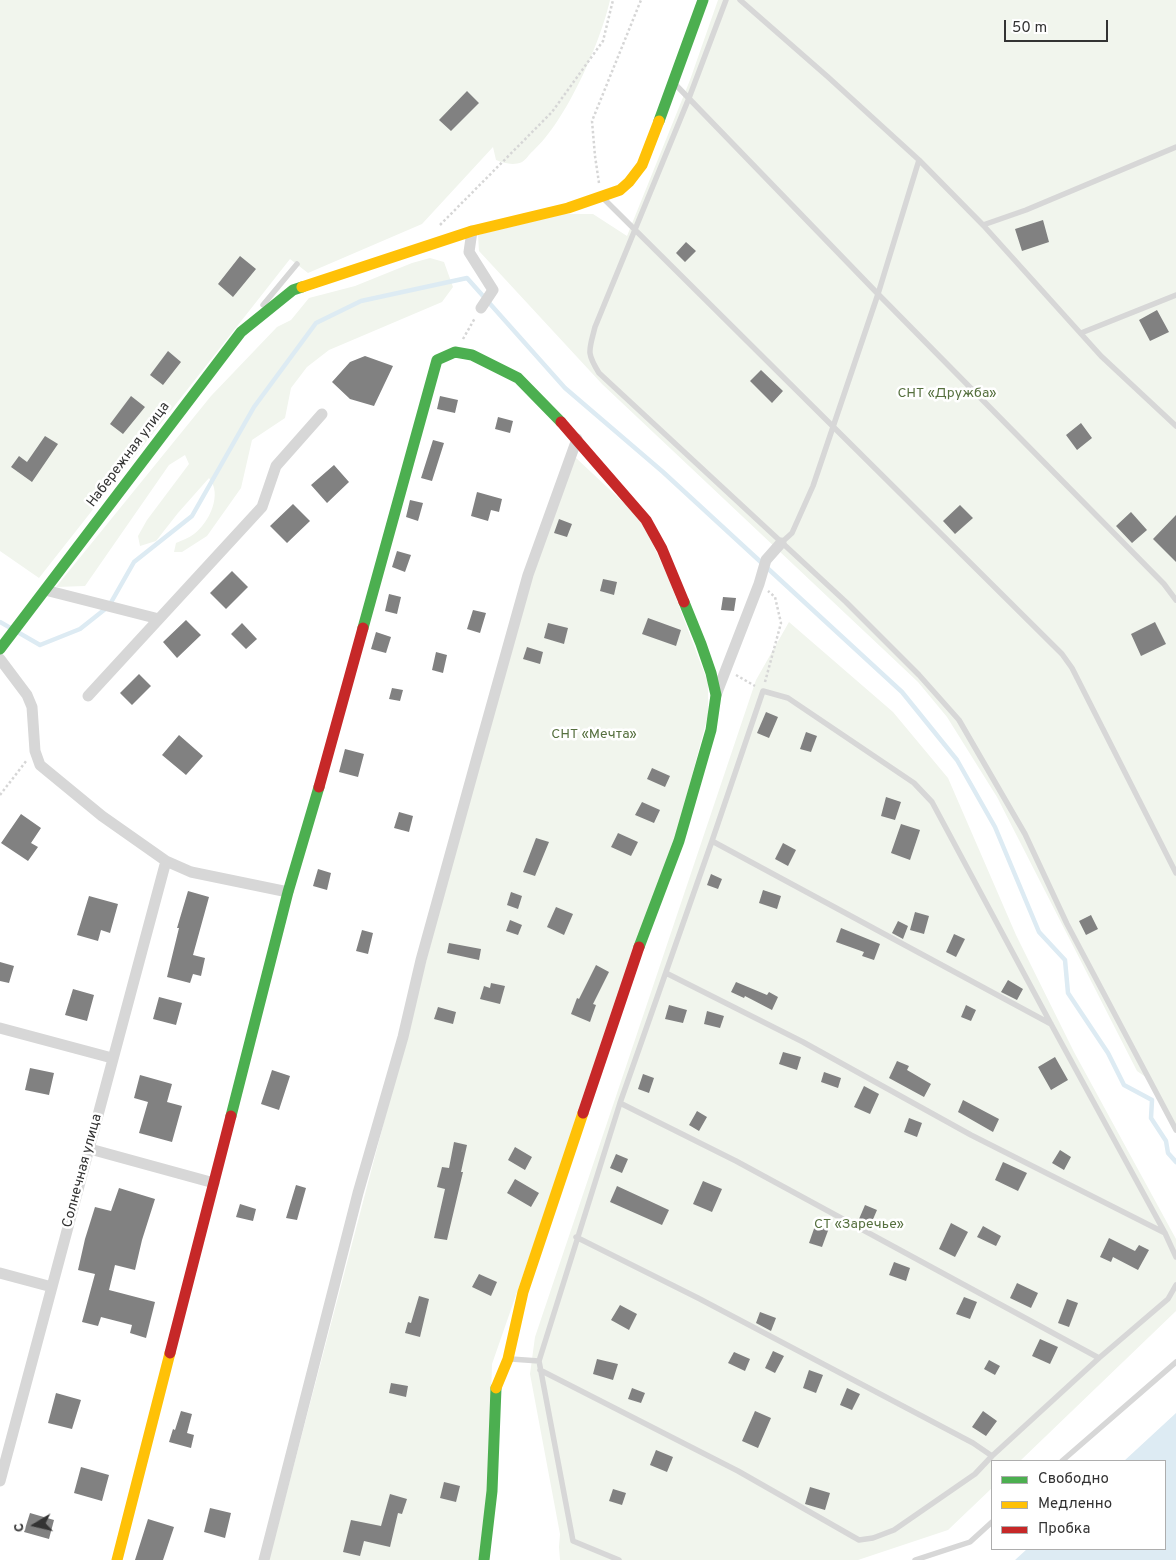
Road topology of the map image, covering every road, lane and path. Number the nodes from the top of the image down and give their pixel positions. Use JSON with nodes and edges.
{"nodes":[{"id":1,"x":613,"y":0,"type":"edge"},
{"id":2,"x":641,"y":0,"type":"edge"},
{"id":3,"x":703,"y":0,"type":"edge"},
{"id":4,"x":726,"y":0,"type":"edge"},
{"id":5,"x":740,"y":0,"type":"edge"},
{"id":6,"x":673,"y":82,"type":"junction"},
{"id":7,"x":688,"y":98,"type":"junction"},
{"id":8,"x":1176,"y":147,"type":"edge"},
{"id":9,"x":919,"y":160,"type":"junction"},
{"id":10,"x":602,"y":197,"type":"junction"},
{"id":11,"x":983,"y":225,"type":"junction"},
{"id":12,"x":435,"y":230,"type":"dead end"},
{"id":13,"x":472,"y":230,"type":"junction"},
{"id":14,"x":636,"y":230,"type":"junction"},
{"id":15,"x":297,"y":264,"type":"dead end"},
{"id":16,"x":878,"y":294,"type":"junction"},
{"id":17,"x":1176,"y":294,"type":"edge"},
{"id":18,"x":482,"y":308,"type":"joint"},
{"id":19,"x":241,"y":332,"type":"junction"},
{"id":20,"x":1081,"y":333,"type":"junction"},
{"id":21,"x":455,"y":352,"type":"junction"},
{"id":22,"x":322,"y":414,"type":"dead end"},
{"id":23,"x":1176,"y":426,"type":"edge"},
{"id":24,"x":833,"y":428,"type":"junction"},
{"id":25,"x":577,"y":439,"type":"junction"},
{"id":26,"x":781,"y":543,"type":"junction"},
{"id":27,"x":759,"y":584,"type":"junction"},
{"id":28,"x":45,"y":590,"type":"junction"},
{"id":29,"x":1176,"y":600,"type":"edge"},
{"id":30,"x":158,"y":619,"type":"junction"},
{"id":31,"x":0,"y":649,"type":"edge"},
{"id":32,"x":0,"y":660,"type":"edge"},
{"id":33,"x":726,"y":669,"type":"junction"},
{"id":34,"x":763,"y":690,"type":"junction"},
{"id":35,"x":716,"y":695,"type":"junction"},
{"id":36,"x":88,"y":696,"type":"dead end"},
{"id":37,"x":34,"y":752,"type":"junction"},
{"id":38,"x":0,"y":795,"type":"edge"},
{"id":39,"x":712,"y":841,"type":"junction"},
{"id":40,"x":166,"y":861,"type":"junction"},
{"id":41,"x":1176,"y":873,"type":"edge"},
{"id":42,"x":288,"y":892,"type":"junction"},
{"id":43,"x":666,"y":972,"type":"junction"},
{"id":44,"x":1051,"y":1024,"type":"junction"},
{"id":45,"x":0,"y":1028,"type":"edge"},
{"id":46,"x":112,"y":1058,"type":"junction"},
{"id":47,"x":620,"y":1103,"type":"junction"},
{"id":48,"x":1176,"y":1130,"type":"edge"},
{"id":49,"x":90,"y":1149,"type":"junction"},
{"id":50,"x":214,"y":1183,"type":"junction"},
{"id":51,"x":1166,"y":1233,"type":"junction"},
{"id":52,"x":576,"y":1237,"type":"junction"},
{"id":53,"x":1176,"y":1257,"type":"edge"},
{"id":54,"x":0,"y":1273,"type":"edge"},
{"id":55,"x":1176,"y":1286,"type":"edge"},
{"id":56,"x":52,"y":1287,"type":"junction"},
{"id":57,"x":1099,"y":1358,"type":"junction"},
{"id":58,"x":508,"y":1359,"type":"junction"},
{"id":59,"x":539,"y":1361,"type":"junction"},
{"id":60,"x":1176,"y":1362,"type":"edge"},
{"id":61,"x":540,"y":1370,"type":"junction"},
{"id":62,"x":992,"y":1456,"type":"junction"},
{"id":63,"x":1063,"y":1460,"type":"edge"},
{"id":64,"x":0,"y":1481,"type":"edge"},
{"id":65,"x":991,"y":1523,"type":"edge"},
{"id":66,"x":117,"y":1560,"type":"edge"},
{"id":67,"x":264,"y":1560,"type":"edge"},
{"id":68,"x":484,"y":1560,"type":"edge"},
{"id":69,"x":620,"y":1560,"type":"edge"},
{"id":70,"x":915,"y":1560,"type":"edge"}],
"edges":[{"from":1,"to":12,"type":"path"},
{"from":2,"to":10,"type":"path"},
{"from":3,"to":6,"type":"street"},
{"from":4,"to":7,"type":"lane"},
{"from":5,"to":9,"type":"lane"},
{"from":6,"to":7,"type":"lane"},
{"from":6,"to":10,"type":"street"},
{"from":7,"to":14,"type":"lane"},
{"from":7,"to":16,"type":"lane"},
{"from":8,"to":11,"type":"lane"},
{"from":9,"to":11,"type":"lane"},
{"from":9,"to":16,"type":"lane"},
{"from":10,"to":13,"type":"street"},
{"from":10,"to":14,"type":"lane"},
{"from":11,"to":20,"type":"lane"},
{"from":13,"to":18,"type":"street"},
{"from":13,"to":19,"type":"street","name":"Набережная улица"},
{"from":14,"to":24,"type":"lane"},
{"from":14,"to":26,"type":"lane"},
{"from":15,"to":19,"type":"lane"},
{"from":16,"to":24,"type":"lane"},
{"from":16,"to":29,"type":"lane"},
{"from":17,"to":20,"type":"lane"},
{"from":18,"to":21,"type":"path"},
{"from":19,"to":28,"type":"street","name":"Набережная улица"},
{"from":20,"to":23,"type":"lane"},
{"from":21,"to":25,"type":"street"},
{"from":21,"to":42,"type":"street"},
{"from":22,"to":30,"type":"street"},
{"from":24,"to":26,"type":"lane"},
{"from":24,"to":41,"type":"lane"},
{"from":25,"to":35,"type":"street"},
{"from":25,"to":67,"type":"street"},
{"from":26,"to":27,"type":"street"},
{"from":26,"to":48,"type":"lane"},
{"from":27,"to":33,"type":"street"},
{"from":27,"to":34,"type":"path"},
{"from":28,"to":30,"type":"street"},
{"from":28,"to":31,"type":"street","name":"Набережная улица"},
{"from":30,"to":36,"type":"street"},
{"from":32,"to":37,"type":"street"},
{"from":33,"to":34,"type":"path"},
{"from":33,"to":35,"type":"street"},
{"from":34,"to":39,"type":"lane"},
{"from":34,"to":44,"type":"lane"},
{"from":35,"to":58,"type":"street"},
{"from":37,"to":38,"type":"path"},
{"from":37,"to":40,"type":"street"},
{"from":39,"to":43,"type":"lane"},
{"from":39,"to":44,"type":"lane"},
{"from":40,"to":42,"type":"street"},
{"from":40,"to":46,"type":"street","name":"Солнечная улица"},
{"from":42,"to":50,"type":"street"},
{"from":43,"to":47,"type":"lane"},
{"from":43,"to":51,"type":"lane"},
{"from":44,"to":51,"type":"lane"},
{"from":45,"to":46,"type":"street"},
{"from":46,"to":49,"type":"street","name":"Солнечная улица"},
{"from":47,"to":52,"type":"lane"},
{"from":47,"to":57,"type":"lane"},
{"from":49,"to":50,"type":"street"},
{"from":49,"to":56,"type":"street","name":"Солнечная улица"},
{"from":50,"to":66,"type":"street"},
{"from":51,"to":53,"type":"lane"},
{"from":52,"to":59,"type":"lane"},
{"from":52,"to":62,"type":"lane"},
{"from":54,"to":56,"type":"street"},
{"from":55,"to":57,"type":"lane"},
{"from":56,"to":64,"type":"street","name":"Солнечная улица"},
{"from":57,"to":62,"type":"lane"},
{"from":58,"to":59,"type":"lane"},
{"from":58,"to":68,"type":"street"},
{"from":59,"to":61,"type":"lane"},
{"from":60,"to":63,"type":"lane"},
{"from":61,"to":62,"type":"lane"},
{"from":61,"to":69,"type":"lane"},
{"from":65,"to":70,"type":"lane"}]}
